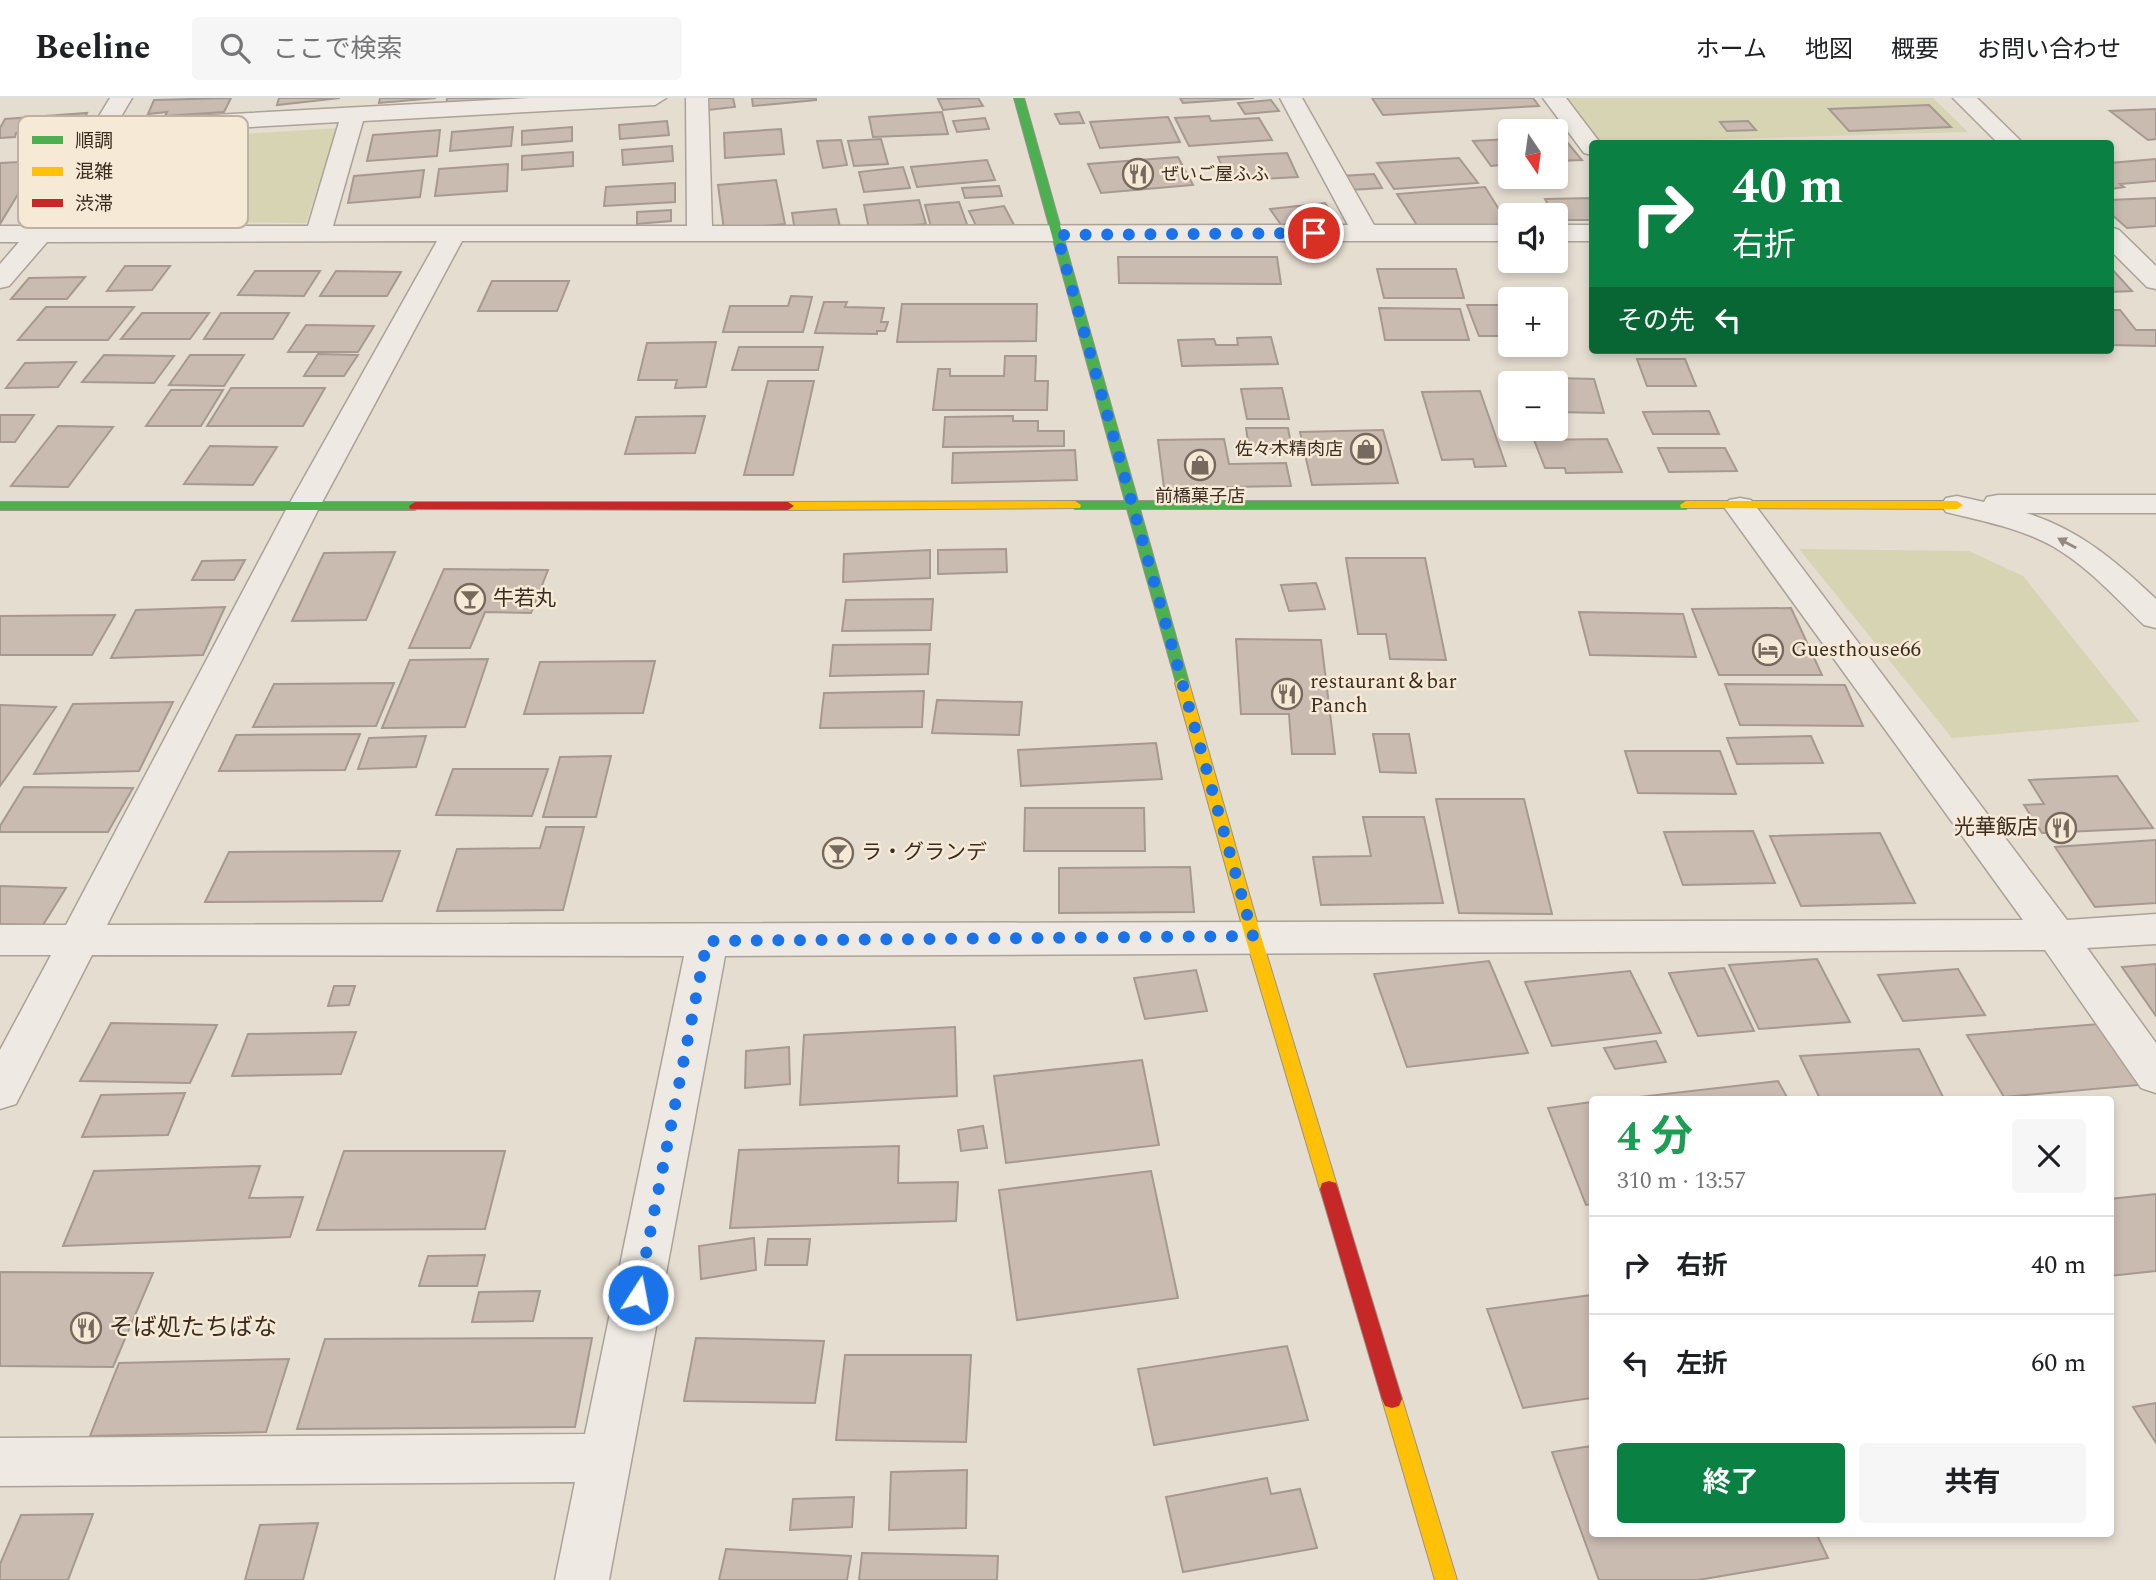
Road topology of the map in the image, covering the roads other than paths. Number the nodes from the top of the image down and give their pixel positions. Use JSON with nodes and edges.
{"nodes":[{"id":1,"x":121,"y":98,"type":"edge"},
{"id":2,"x":655,"y":98,"type":"edge"},
{"id":3,"x":697,"y":98,"type":"edge"},
{"id":4,"x":1018,"y":98,"type":"edge"},
{"id":5,"x":1291,"y":98,"type":"edge"},
{"id":6,"x":1554,"y":98,"type":"edge"},
{"id":7,"x":1964,"y":98,"type":"edge"},
{"id":8,"x":353,"y":114,"type":"junction"},
{"id":9,"x":110,"y":116,"type":"edge"},
{"id":10,"x":248,"y":120,"type":"edge"},
{"id":11,"x":2009,"y":140,"type":"edge"},
{"id":12,"x":1589,"y":144,"type":"edge"},
{"id":13,"x":43,"y":228,"type":"edge"},
{"id":14,"x":40,"y":233,"type":"junction"},
{"id":15,"x":1365,"y":233,"type":"junction"},
{"id":16,"x":1498,"y":233,"type":"edge"},
{"id":17,"x":1568,"y":233,"type":"edge"},
{"id":18,"x":1589,"y":233,"type":"edge"},
{"id":19,"x":0,"y":234,"type":"edge"},
{"id":20,"x":318,"y":234,"type":"junction"},
{"id":21,"x":700,"y":234,"type":"junction"},
{"id":22,"x":453,"y":235,"type":"junction"},
{"id":23,"x":1057,"y":235,"type":"junction"},
{"id":24,"x":2114,"y":239,"type":"edge"},
{"id":25,"x":0,"y":280,"type":"edge"},
{"id":26,"x":2156,"y":281,"type":"edge"},
{"id":27,"x":2147,"y":502,"type":"edge"},
{"id":28,"x":1957,"y":505,"type":"junction"},
{"id":29,"x":0,"y":506,"type":"edge"},
{"id":30,"x":1131,"y":506,"type":"junction"},
{"id":31,"x":1740,"y":507,"type":"junction"},
{"id":32,"x":303,"y":508,"type":"junction"},
{"id":33,"x":2134,"y":594,"type":"junction"},
{"id":34,"x":2156,"y":618,"type":"edge"},
{"id":35,"x":2156,"y":929,"type":"edge"},
{"id":36,"x":2056,"y":935,"type":"junction"},
{"id":37,"x":1253,"y":936,"type":"junction"},
{"id":38,"x":0,"y":940,"type":"edge"},
{"id":39,"x":79,"y":940,"type":"junction"},
{"id":40,"x":707,"y":941,"type":"junction"},
{"id":41,"x":2156,"y":1076,"type":"edge"},
{"id":42,"x":0,"y":1092,"type":"edge"},
{"id":43,"x":606,"y":1458,"type":"junction"},
{"id":44,"x":0,"y":1462,"type":"edge"},
{"id":45,"x":582,"y":1580,"type":"edge"},
{"id":46,"x":1446,"y":1580,"type":"edge"}],
"edges":[{"from":1,"to":9,"type":"street"},
{"from":2,"to":8,"type":"street"},
{"from":3,"to":21,"type":"street"},
{"from":4,"to":23,"type":"street"},
{"from":5,"to":15,"type":"street"},
{"from":6,"to":12,"type":"street"},
{"from":7,"to":11,"type":"street"},
{"from":8,"to":10,"type":"street"},
{"from":8,"to":20,"type":"street"},
{"from":13,"to":14,"type":"street"},
{"from":14,"to":19,"type":"street"},
{"from":14,"to":20,"type":"street"},
{"from":14,"to":25,"type":"street"},
{"from":15,"to":16,"type":"street"},
{"from":15,"to":23,"type":"street"},
{"from":17,"to":18,"type":"street"},
{"from":20,"to":22,"type":"street"},
{"from":21,"to":22,"type":"street"},
{"from":21,"to":23,"type":"street"},
{"from":22,"to":32,"type":"street"},
{"from":23,"to":30,"type":"street"},
{"from":24,"to":26,"type":"street"},
{"from":27,"to":28,"type":"street"},
{"from":27,"to":33,"type":"street"},
{"from":28,"to":31,"type":"street"},
{"from":33,"to":28,"type":"street","one_way":true},
{"from":29,"to":32,"type":"street"},
{"from":30,"to":31,"type":"street"},
{"from":30,"to":32,"type":"street"},
{"from":30,"to":37,"type":"street"},
{"from":31,"to":36,"type":"street"},
{"from":32,"to":39,"type":"street"},
{"from":33,"to":34,"type":"street"},
{"from":35,"to":36,"type":"street"},
{"from":36,"to":37,"type":"street"},
{"from":36,"to":41,"type":"street"},
{"from":37,"to":40,"type":"street"},
{"from":37,"to":46,"type":"street"},
{"from":38,"to":39,"type":"street"},
{"from":39,"to":40,"type":"street"},
{"from":39,"to":42,"type":"street"},
{"from":40,"to":43,"type":"street"},
{"from":43,"to":44,"type":"street"},
{"from":43,"to":45,"type":"street"}]}
